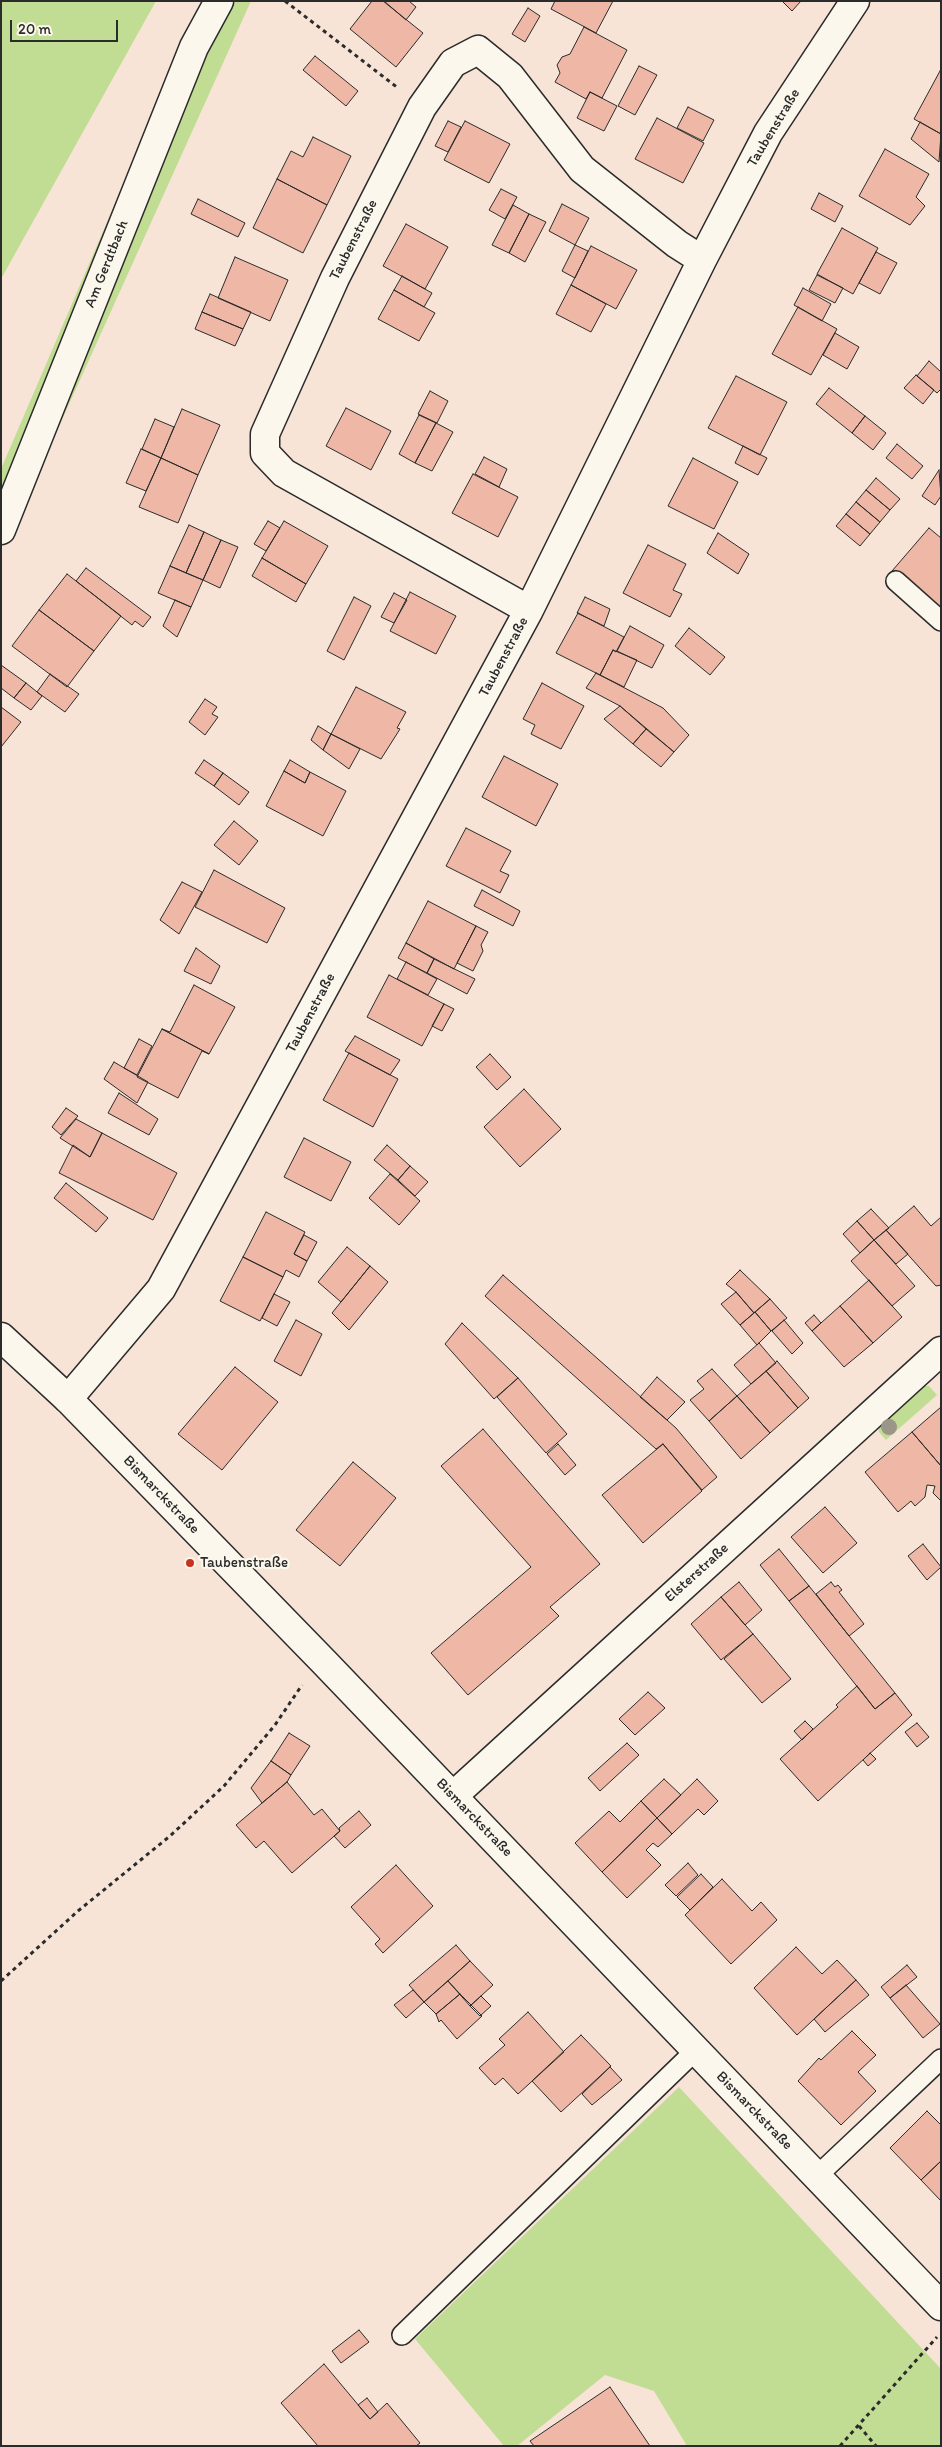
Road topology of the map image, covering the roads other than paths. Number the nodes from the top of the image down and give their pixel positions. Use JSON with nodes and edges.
{"nodes":[{"id":1,"x":219,"y":1,"type":"edge"},
{"id":2,"x":855,"y":1,"type":"edge"},
{"id":3,"x":702,"y":260,"type":"junction"},
{"id":4,"x":1,"y":530,"type":"edge"},
{"id":5,"x":896,"y":581,"type":"dead end"},
{"id":6,"x":529,"y":610,"type":"junction"},
{"id":7,"x":941,"y":621,"type":"edge"},
{"id":8,"x":1,"y":1337,"type":"edge"},
{"id":9,"x":941,"y":1351,"type":"edge"},
{"id":10,"x":68,"y":1399,"type":"junction"},
{"id":11,"x":453,"y":1796,"type":"junction"},
{"id":12,"x":696,"y":2050,"type":"junction"},
{"id":13,"x":941,"y":2059,"type":"edge"},
{"id":14,"x":818,"y":2176,"type":"junction"},
{"id":15,"x":941,"y":2306,"type":"edge"},
{"id":16,"x":402,"y":2335,"type":"dead end"}],
"edges":[{"from":1,"to":4,"type":"street","name":"Am Gerdtbach"},
{"from":2,"to":3,"type":"street","name":"Taubenstraße"},
{"from":3,"to":6,"type":"street","name":"Taubenstraße"},
{"from":3,"to":6,"type":"street","name":"Taubenstraße"},
{"from":5,"to":7,"type":"lane"},
{"from":6,"to":10,"type":"street","name":"Taubenstraße"},
{"from":8,"to":10,"type":"street","name":"Bismarckstraße"},
{"from":9,"to":11,"type":"street","name":"Elsterstraße"},
{"from":10,"to":11,"type":"street","name":"Bismarckstraße"},
{"from":11,"to":12,"type":"street","name":"Bismarckstraße"},
{"from":12,"to":14,"type":"street","name":"Bismarckstraße"},
{"from":12,"to":16,"type":"lane"},
{"from":13,"to":14,"type":"lane"},
{"from":14,"to":15,"type":"street","name":"Bismarckstraße"}]}
